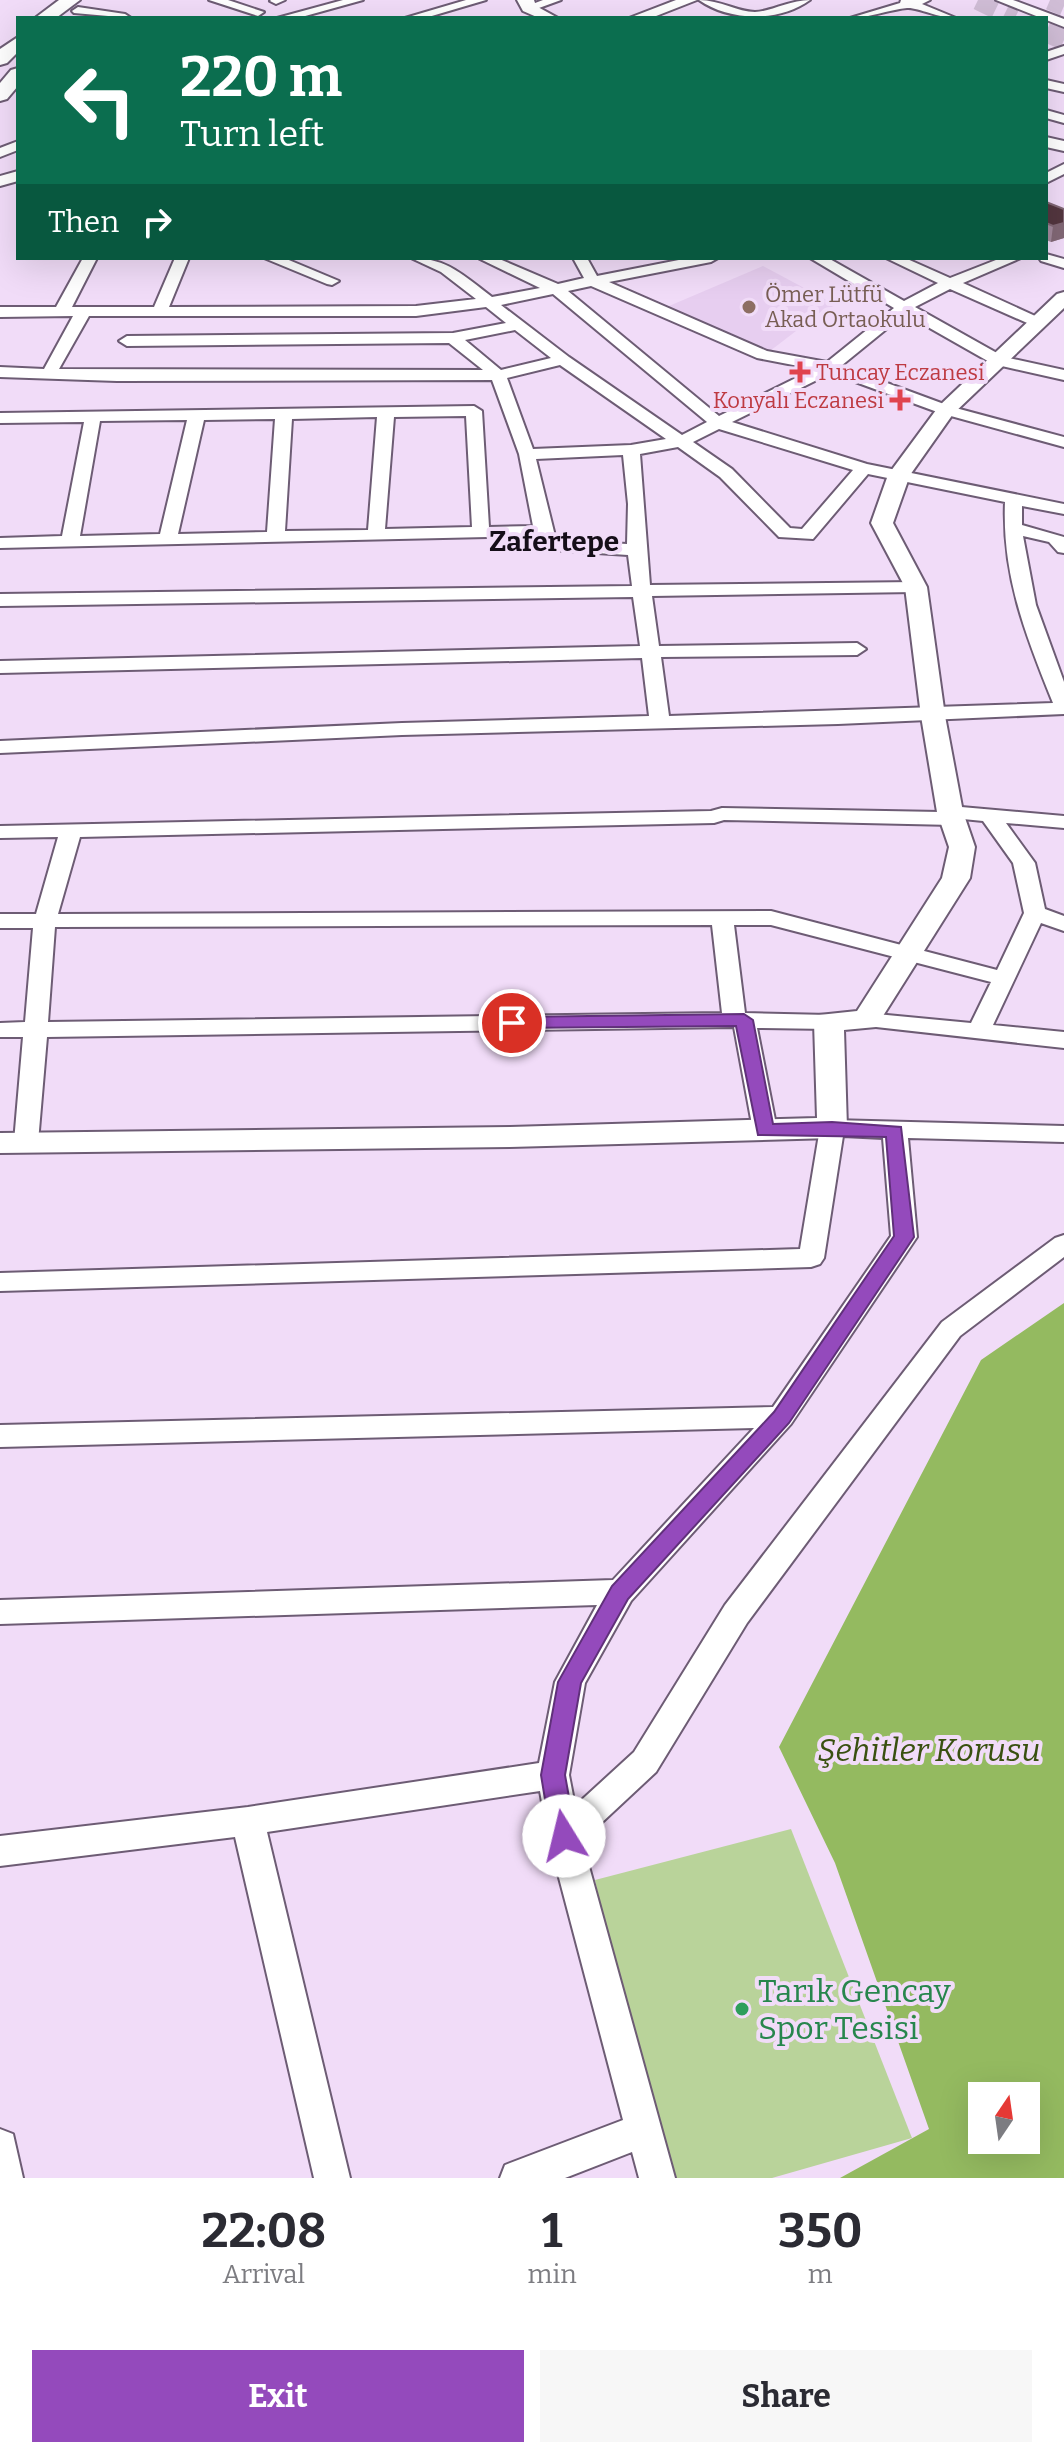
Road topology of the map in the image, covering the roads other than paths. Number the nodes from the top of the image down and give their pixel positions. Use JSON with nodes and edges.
{"nodes":[{"id":1,"x":93,"y":0,"type":"edge"},
{"id":2,"x":215,"y":0,"type":"edge"},
{"id":3,"x":277,"y":0,"type":"edge"},
{"id":4,"x":357,"y":0,"type":"edge"},
{"id":5,"x":480,"y":0,"type":"edge"},
{"id":6,"x":555,"y":0,"type":"edge"},
{"id":7,"x":690,"y":0,"type":"edge"},
{"id":8,"x":705,"y":0,"type":"edge"},
{"id":9,"x":804,"y":0,"type":"edge"},
{"id":10,"x":1002,"y":0,"type":"edge"},
{"id":11,"x":903,"y":2,"type":"edge"},
{"id":12,"x":526,"y":4,"type":"edge"},
{"id":13,"x":926,"y":5,"type":"edge"},
{"id":14,"x":73,"y":10,"type":"edge"},
{"id":15,"x":442,"y":11,"type":"junction"},
{"id":16,"x":258,"y":12,"type":"dead end"},
{"id":17,"x":304,"y":13,"type":"junction"},
{"id":18,"x":51,"y":16,"type":"edge"},
{"id":19,"x":112,"y":16,"type":"edge"},
{"id":20,"x":291,"y":16,"type":"edge"},
{"id":21,"x":313,"y":16,"type":"edge"},
{"id":22,"x":420,"y":16,"type":"edge"},
{"id":23,"x":456,"y":16,"type":"edge"},
{"id":24,"x":547,"y":16,"type":"edge"},
{"id":25,"x":642,"y":16,"type":"edge"},
{"id":26,"x":749,"y":16,"type":"edge"},
{"id":27,"x":755,"y":16,"type":"edge"},
{"id":28,"x":862,"y":16,"type":"edge"},
{"id":29,"x":905,"y":16,"type":"edge"},
{"id":30,"x":946,"y":16,"type":"edge"},
{"id":31,"x":1041,"y":16,"type":"edge"},
{"id":32,"x":1048,"y":19,"type":"edge"},
{"id":33,"x":1064,"y":23,"type":"edge"},
{"id":34,"x":11,"y":45,"type":"edge"},
{"id":35,"x":0,"y":59,"type":"edge"},
{"id":36,"x":89,"y":260,"type":"edge"},
{"id":37,"x":181,"y":260,"type":"edge"},
{"id":38,"x":276,"y":260,"type":"edge"},
{"id":39,"x":423,"y":260,"type":"edge"},
{"id":40,"x":493,"y":260,"type":"edge"},
{"id":41,"x":581,"y":260,"type":"edge"},
{"id":42,"x":689,"y":260,"type":"edge"},
{"id":43,"x":821,"y":260,"type":"edge"},
{"id":44,"x":897,"y":260,"type":"edge"},
{"id":45,"x":1009,"y":260,"type":"edge"},
{"id":46,"x":657,"y":263,"type":"edge"},
{"id":47,"x":513,"y":265,"type":"edge"},
{"id":48,"x":332,"y":281,"type":"dead end"},
{"id":49,"x":593,"y":281,"type":"junction"},
{"id":50,"x":948,"y":284,"type":"junction"},
{"id":51,"x":556,"y":289,"type":"junction"},
{"id":52,"x":1064,"y":298,"type":"edge"},
{"id":53,"x":492,"y":302,"type":"junction"},
{"id":54,"x":904,"y":307,"type":"junction"},
{"id":55,"x":142,"y":310,"type":"junction"},
{"id":56,"x":160,"y":310,"type":"junction"},
{"id":57,"x":62,"y":311,"type":"junction"},
{"id":58,"x":84,"y":311,"type":"junction"},
{"id":59,"x":0,"y":312,"type":"edge"},
{"id":60,"x":305,"y":312,"type":"junction"},
{"id":61,"x":1039,"y":323,"type":"junction"},
{"id":62,"x":518,"y":325,"type":"junction"},
{"id":63,"x":298,"y":338,"type":"junction"},
{"id":64,"x":453,"y":338,"type":"junction"},
{"id":65,"x":122,"y":358,"type":"junction"},
{"id":66,"x":563,"y":360,"type":"junction"},
{"id":67,"x":999,"y":361,"type":"junction"},
{"id":68,"x":830,"y":367,"type":"junction"},
{"id":69,"x":0,"y":372,"type":"edge"},
{"id":70,"x":289,"y":374,"type":"junction"},
{"id":71,"x":48,"y":375,"type":"junction"},
{"id":72,"x":498,"y":375,"type":"junction"},
{"id":73,"x":1064,"y":375,"type":"edge"},
{"id":74,"x":946,"y":410,"type":"junction"},
{"id":75,"x":386,"y":411,"type":"junction"},
{"id":76,"x":284,"y":413,"type":"junction"},
{"id":77,"x":197,"y":414,"type":"junction"},
{"id":78,"x":93,"y":416,"type":"junction"},
{"id":79,"x":3,"y":418,"type":"edge"},
{"id":80,"x":718,"y":423,"type":"junction"},
{"id":81,"x":0,"y":436,"type":"edge"},
{"id":82,"x":1062,"y":440,"type":"edge"},
{"id":83,"x":680,"y":442,"type":"junction"},
{"id":84,"x":631,"y":450,"type":"junction"},
{"id":85,"x":527,"y":454,"type":"junction"},
{"id":86,"x":864,"y":468,"type":"junction"},
{"id":87,"x":899,"y":475,"type":"junction"},
{"id":88,"x":1014,"y":499,"type":"junction"},
{"id":89,"x":1064,"y":509,"type":"edge"},
{"id":90,"x":1011,"y":528,"type":"junction"},
{"id":91,"x":543,"y":531,"type":"junction"},
{"id":92,"x":481,"y":533,"type":"junction"},
{"id":93,"x":376,"y":534,"type":"junction"},
{"id":94,"x":276,"y":536,"type":"junction"},
{"id":95,"x":168,"y":538,"type":"junction"},
{"id":96,"x":70,"y":541,"type":"junction"},
{"id":97,"x":0,"y":543,"type":"edge"},
{"id":98,"x":1064,"y":548,"type":"edge"},
{"id":99,"x":636,"y":550,"type":"junction"},
{"id":100,"x":916,"y":587,"type":"junction"},
{"id":101,"x":642,"y":590,"type":"junction"},
{"id":102,"x":0,"y":600,"type":"edge"},
{"id":103,"x":857,"y":649,"type":"dead end"},
{"id":104,"x":651,"y":651,"type":"junction"},
{"id":105,"x":0,"y":667,"type":"edge"},
{"id":106,"x":1064,"y":707,"type":"edge"},
{"id":107,"x":933,"y":716,"type":"junction"},
{"id":108,"x":660,"y":721,"type":"junction"},
{"id":109,"x":0,"y":747,"type":"edge"},
{"id":110,"x":952,"y":815,"type":"junction"},
{"id":111,"x":989,"y":815,"type":"junction"},
{"id":112,"x":1064,"y":822,"type":"edge"},
{"id":113,"x":71,"y":830,"type":"junction"},
{"id":114,"x":0,"y":832,"type":"edge"},
{"id":115,"x":1035,"y":913,"type":"junction"},
{"id":116,"x":722,"y":916,"type":"junction"},
{"id":117,"x":45,"y":920,"type":"junction"},
{"id":118,"x":0,"y":921,"type":"edge"},
{"id":119,"x":1064,"y":924,"type":"edge"},
{"id":120,"x":908,"y":951,"type":"junction"},
{"id":121,"x":1006,"y":979,"type":"junction"},
{"id":122,"x":739,"y":1020,"type":"junction"},
{"id":123,"x":866,"y":1020,"type":"junction"},
{"id":124,"x":829,"y":1022,"type":"junction"},
{"id":125,"x":0,"y":1030,"type":"edge"},
{"id":126,"x":35,"y":1030,"type":"junction"},
{"id":127,"x":979,"y":1030,"type":"junction"},
{"id":128,"x":1064,"y":1040,"type":"edge"},
{"id":129,"x":832,"y":1128,"type":"junction"},
{"id":130,"x":765,"y":1130,"type":"junction"},
{"id":131,"x":895,"y":1132,"type":"junction"},
{"id":132,"x":1064,"y":1134,"type":"edge"},
{"id":133,"x":13,"y":1142,"type":"edge"},
{"id":134,"x":1064,"y":1244,"type":"edge"},
{"id":135,"x":0,"y":1282,"type":"edge"},
{"id":136,"x":781,"y":1417,"type":"junction"},
{"id":137,"x":0,"y":1436,"type":"edge"},
{"id":138,"x":620,"y":1592,"type":"junction"},
{"id":139,"x":0,"y":1612,"type":"edge"},
{"id":140,"x":553,"y":1775,"type":"junction"},
{"id":141,"x":248,"y":1821,"type":"junction"},
{"id":142,"x":564,"y":1836,"type":"junction"},
{"id":143,"x":0,"y":1851,"type":"edge"},
{"id":144,"x":643,"y":2130,"type":"junction"},
{"id":145,"x":0,"y":2147,"type":"edge"},
{"id":146,"x":5,"y":2178,"type":"edge"},
{"id":147,"x":332,"y":2178,"type":"edge"},
{"id":148,"x":518,"y":2178,"type":"edge"},
{"id":149,"x":657,"y":2178,"type":"edge"}],
"edges":[{"from":1,"to":14,"type":"main road"},
{"from":2,"to":16,"type":"street"},
{"from":3,"to":17,"type":"street"},
{"from":4,"to":17,"type":"street"},
{"from":5,"to":15,"type":"street"},
{"from":6,"to":12,"type":"street"},
{"from":7,"to":25,"type":"street"},
{"from":8,"to":26,"type":"street"},
{"from":9,"to":27,"type":"street"},
{"from":10,"to":31,"type":"street"},
{"from":11,"to":13,"type":"street"},
{"from":11,"to":28,"type":"street"},
{"from":12,"to":24,"type":"street"},
{"from":13,"to":29,"type":"street"},
{"from":13,"to":30,"type":"street"},
{"from":14,"to":18,"type":"main road"},
{"from":14,"to":19,"type":"street"},
{"from":15,"to":22,"type":"street"},
{"from":15,"to":23,"type":"street"},
{"from":17,"to":20,"type":"street"},
{"from":17,"to":21,"type":"street"},
{"from":32,"to":33,"type":"street"},
{"from":34,"to":35,"type":"main road"},
{"from":36,"to":57,"type":"street"},
{"from":37,"to":56,"type":"street"},
{"from":38,"to":48,"type":"street"},
{"from":39,"to":53,"type":"street"},
{"from":40,"to":47,"type":"street"},
{"from":41,"to":49,"type":"street"},
{"from":42,"to":46,"type":"street"},
{"from":43,"to":54,"type":"street"},
{"from":44,"to":50,"type":"street"},
{"from":45,"to":50,"type":"street"},
{"from":46,"to":49,"type":"street"},
{"from":47,"to":51,"type":"street"},
{"from":49,"to":51,"type":"street"},
{"from":49,"to":68,"type":"street"},
{"from":50,"to":54,"type":"street"},
{"from":50,"to":61,"type":"street"},
{"from":51,"to":53,"type":"street"},
{"from":51,"to":80,"type":"street"},
{"from":52,"to":61,"type":"street"},
{"from":53,"to":60,"type":"street"},
{"from":53,"to":62,"type":"street"},
{"from":54,"to":67,"type":"street"},
{"from":54,"to":68,"type":"street"},
{"from":55,"to":56,"type":"street"},
{"from":55,"to":58,"type":"street"},
{"from":55,"to":65,"type":"street"},
{"from":56,"to":60,"type":"street"},
{"from":57,"to":58,"type":"street"},
{"from":57,"to":59,"type":"street"},
{"from":58,"to":71,"type":"street"},
{"from":60,"to":63,"type":"street"},
{"from":61,"to":67,"type":"street"},
{"from":62,"to":64,"type":"street"},
{"from":62,"to":66,"type":"street"},
{"from":63,"to":64,"type":"street"},
{"from":63,"to":65,"type":"street"},
{"from":63,"to":70,"type":"street"},
{"from":64,"to":72,"type":"street"},
{"from":65,"to":70,"type":"street"},
{"from":65,"to":71,"type":"street"},
{"from":66,"to":72,"type":"street"},
{"from":66,"to":83,"type":"street"},
{"from":67,"to":73,"type":"street"},
{"from":67,"to":74,"type":"street"},
{"from":68,"to":74,"type":"street"},
{"from":68,"to":80,"type":"street"},
{"from":69,"to":71,"type":"street"},
{"from":70,"to":72,"type":"street"},
{"from":72,"to":85,"type":"street"},
{"from":74,"to":82,"type":"street"},
{"from":74,"to":87,"type":"street"},
{"from":75,"to":76,"type":"street"},
{"from":75,"to":92,"type":"street"},
{"from":75,"to":93,"type":"street"},
{"from":76,"to":77,"type":"street"},
{"from":76,"to":94,"type":"street"},
{"from":77,"to":78,"type":"street"},
{"from":77,"to":95,"type":"street"},
{"from":78,"to":79,"type":"street"},
{"from":78,"to":96,"type":"street"},
{"from":79,"to":81,"type":"street"},
{"from":80,"to":83,"type":"street"},
{"from":80,"to":86,"type":"street"},
{"from":83,"to":84,"type":"street"},
{"from":83,"to":86,"type":"street"},
{"from":84,"to":85,"type":"street"},
{"from":84,"to":99,"type":"street"},
{"from":85,"to":91,"type":"street"},
{"from":86,"to":87,"type":"street"},
{"from":87,"to":88,"type":"street"},
{"from":87,"to":100,"type":"street"},
{"from":88,"to":89,"type":"street"},
{"from":88,"to":90,"type":"street"},
{"from":90,"to":98,"type":"street"},
{"from":90,"to":106,"type":"street"},
{"from":91,"to":92,"type":"street"},
{"from":91,"to":99,"type":"street"},
{"from":92,"to":93,"type":"street"},
{"from":93,"to":94,"type":"street"},
{"from":94,"to":95,"type":"street"},
{"from":95,"to":96,"type":"street"},
{"from":96,"to":97,"type":"street"},
{"from":99,"to":101,"type":"street"},
{"from":100,"to":101,"type":"street"},
{"from":100,"to":107,"type":"street"},
{"from":101,"to":102,"type":"street"},
{"from":101,"to":104,"type":"street"},
{"from":103,"to":104,"type":"street"},
{"from":104,"to":105,"type":"street"},
{"from":104,"to":108,"type":"street"},
{"from":106,"to":107,"type":"street"},
{"from":107,"to":108,"type":"street"},
{"from":107,"to":110,"type":"street"},
{"from":108,"to":109,"type":"street"},
{"from":110,"to":111,"type":"street"},
{"from":110,"to":113,"type":"street"},
{"from":110,"to":120,"type":"street"},
{"from":111,"to":112,"type":"street"},
{"from":111,"to":115,"type":"street"},
{"from":113,"to":114,"type":"street"},
{"from":113,"to":117,"type":"street"},
{"from":115,"to":119,"type":"street"},
{"from":115,"to":121,"type":"street"},
{"from":116,"to":117,"type":"street"},
{"from":116,"to":120,"type":"street"},
{"from":116,"to":122,"type":"street"},
{"from":117,"to":118,"type":"street"},
{"from":117,"to":126,"type":"street"},
{"from":120,"to":121,"type":"street"},
{"from":120,"to":123,"type":"street"},
{"from":121,"to":127,"type":"street"},
{"from":122,"to":124,"type":"street"},
{"from":122,"to":126,"type":"street"},
{"from":122,"to":130,"type":"street"},
{"from":123,"to":124,"type":"street"},
{"from":123,"to":127,"type":"street"},
{"from":124,"to":129,"type":"street"},
{"from":125,"to":126,"type":"street"},
{"from":126,"to":133,"type":"street"},
{"from":127,"to":128,"type":"street"},
{"from":129,"to":130,"type":"street"},
{"from":129,"to":131,"type":"street"},
{"from":129,"to":135,"type":"street"},
{"from":130,"to":133,"type":"street"},
{"from":131,"to":132,"type":"street"},
{"from":131,"to":136,"type":"street"},
{"from":134,"to":142,"type":"street"},
{"from":136,"to":137,"type":"street"},
{"from":136,"to":138,"type":"street"},
{"from":138,"to":139,"type":"street"},
{"from":138,"to":140,"type":"street"},
{"from":140,"to":141,"type":"street"},
{"from":140,"to":142,"type":"street"},
{"from":141,"to":143,"type":"street"},
{"from":141,"to":147,"type":"street"},
{"from":142,"to":144,"type":"street"},
{"from":144,"to":148,"type":"street"},
{"from":144,"to":149,"type":"street"},
{"from":145,"to":146,"type":"street"}]}
